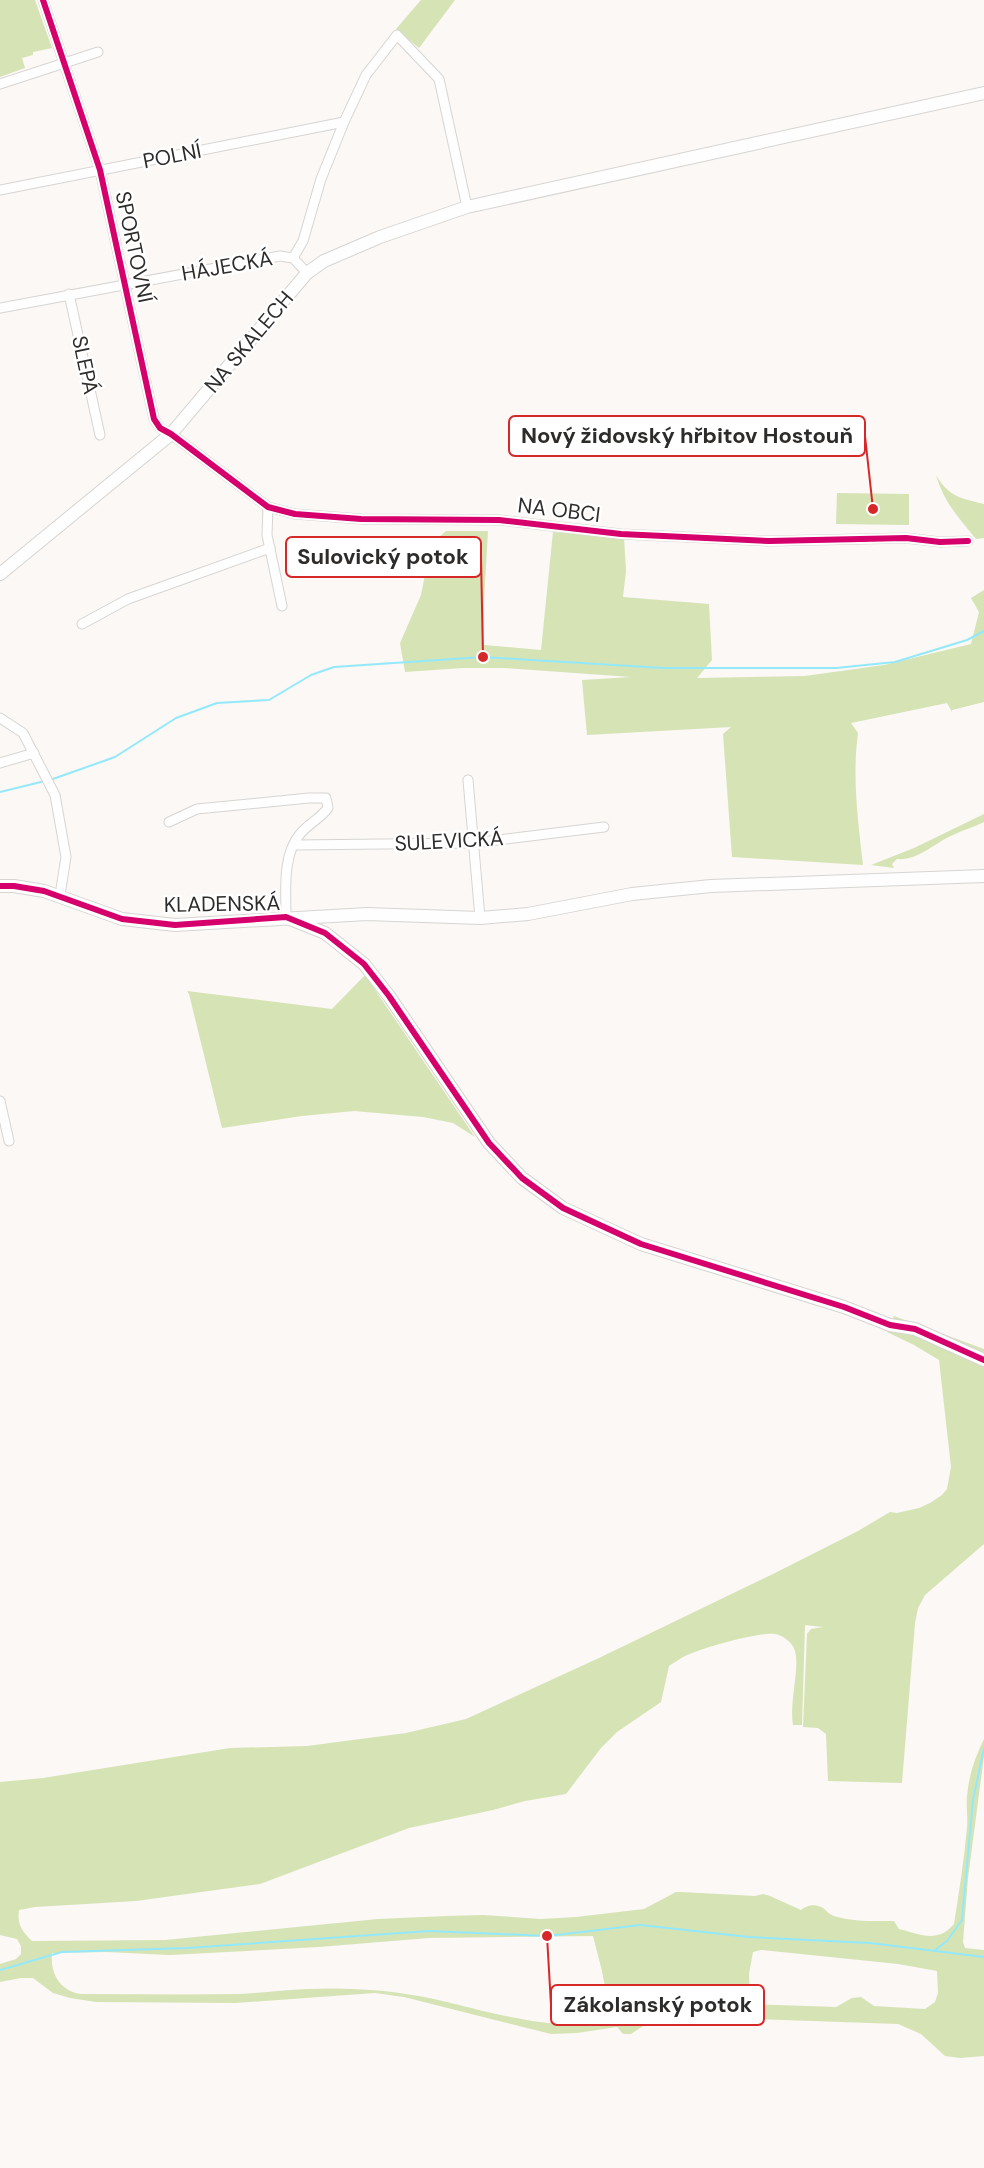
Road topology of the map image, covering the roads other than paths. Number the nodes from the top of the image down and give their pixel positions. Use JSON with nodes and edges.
{"nodes":[{"id":1,"x":43,"y":0,"type":"edge"},
{"id":2,"x":98,"y":52,"type":"dead end"},
{"id":3,"x":64,"y":63,"type":"junction"},
{"id":4,"x":0,"y":84,"type":"edge"},
{"id":5,"x":984,"y":93,"type":"edge"},
{"id":6,"x":344,"y":122,"type":"junction"},
{"id":7,"x":100,"y":170,"type":"junction"},
{"id":8,"x":0,"y":190,"type":"edge"},
{"id":9,"x":468,"y":207,"type":"junction"},
{"id":10,"x":293,"y":258,"type":"junction"},
{"id":11,"x":307,"y":273,"type":"junction"},
{"id":12,"x":125,"y":284,"type":"junction"},
{"id":13,"x":69,"y":294,"type":"junction"},
{"id":14,"x":0,"y":308,"type":"edge"},
{"id":15,"x":171,"y":434,"type":"junction"},
{"id":16,"x":100,"y":435,"type":"dead end"},
{"id":17,"x":268,"y":507,"type":"junction"},
{"id":18,"x":968,"y":541,"type":"dead end"},
{"id":19,"x":270,"y":548,"type":"junction"},
{"id":20,"x":0,"y":574,"type":"edge"},
{"id":21,"x":282,"y":606,"type":"dead end"},
{"id":22,"x":82,"y":624,"type":"dead end"},
{"id":23,"x":0,"y":718,"type":"edge"},
{"id":24,"x":34,"y":753,"type":"junction"},
{"id":25,"x":0,"y":763,"type":"edge"},
{"id":26,"x":468,"y":780,"type":"dead end"},
{"id":27,"x":169,"y":822,"type":"dead end"},
{"id":28,"x":604,"y":827,"type":"dead end"},
{"id":29,"x":473,"y":843,"type":"junction"},
{"id":30,"x":294,"y":845,"type":"junction"},
{"id":31,"x":984,"y":876,"type":"edge"},
{"id":32,"x":0,"y":886,"type":"edge"},
{"id":33,"x":60,"y":896,"type":"junction"},
{"id":34,"x":286,"y":917,"type":"junction"},
{"id":35,"x":480,"y":918,"type":"junction"},
{"id":36,"x":0,"y":1101,"type":"edge"},
{"id":37,"x":9,"y":1141,"type":"dead end"},
{"id":38,"x":984,"y":1360,"type":"edge"}],
"edges":[{"from":1,"to":3,"type":"street","name":"SPORTOVNÍ"},
{"from":2,"to":3,"type":"street"},
{"from":3,"to":4,"type":"street"},
{"from":3,"to":7,"type":"street","name":"SPORTOVNÍ"},
{"from":5,"to":9,"type":"street","name":"NA SKALECH"},
{"from":6,"to":7,"type":"street","name":"POLNÍ"},
{"from":6,"to":9,"type":"street"},
{"from":6,"to":10,"type":"street"},
{"from":7,"to":8,"type":"street","name":"POLNÍ"},
{"from":7,"to":12,"type":"street","name":"SPORTOVNÍ"},
{"from":9,"to":11,"type":"street","name":"NA SKALECH"},
{"from":10,"to":11,"type":"street","name":"HÁJECKÁ"},
{"from":10,"to":12,"type":"street","name":"HÁJECKÁ"},
{"from":11,"to":15,"type":"street","name":"NA SKALECH"},
{"from":12,"to":13,"type":"street","name":"HÁJECKÁ"},
{"from":12,"to":15,"type":"street","name":"SPORTOVNÍ"},
{"from":13,"to":14,"type":"street","name":"HÁJECKÁ"},
{"from":13,"to":16,"type":"street","name":"SLEPÁ"},
{"from":15,"to":17,"type":"street","name":"NA OBCI"},
{"from":15,"to":20,"type":"street","name":"NA SKALECH"},
{"from":17,"to":18,"type":"street","name":"NA OBCI"},
{"from":17,"to":19,"type":"street"},
{"from":19,"to":21,"type":"street"},
{"from":19,"to":22,"type":"street"},
{"from":23,"to":24,"type":"street"},
{"from":24,"to":25,"type":"street"},
{"from":24,"to":33,"type":"street"},
{"from":26,"to":29,"type":"street"},
{"from":27,"to":30,"type":"street"},
{"from":28,"to":29,"type":"street","name":"SULEVICKÁ"},
{"from":29,"to":30,"type":"street","name":"SULEVICKÁ"},
{"from":29,"to":35,"type":"street"},
{"from":30,"to":34,"type":"street"},
{"from":31,"to":35,"type":"street","name":"KLADENSKÁ"},
{"from":32,"to":33,"type":"street","name":"KLADENSKÁ"},
{"from":33,"to":34,"type":"street","name":"KLADENSKÁ"},
{"from":34,"to":35,"type":"street","name":"KLADENSKÁ"},
{"from":34,"to":38,"type":"street","name":"KLADENSKÁ"},
{"from":36,"to":37,"type":"street"}]}
